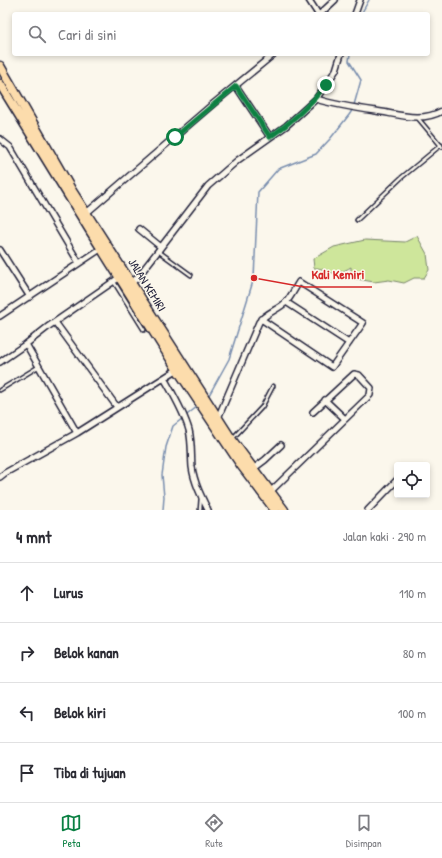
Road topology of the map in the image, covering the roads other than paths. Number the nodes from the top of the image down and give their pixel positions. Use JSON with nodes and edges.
{"nodes":[{"id":1,"x":309,"y":0,"type":"edge"},
{"id":2,"x":335,"y":0,"type":"edge"},
{"id":3,"x":360,"y":0,"type":"edge"},
{"id":4,"x":318,"y":12,"type":"edge"},
{"id":5,"x":321,"y":12,"type":"edge"},
{"id":6,"x":356,"y":12,"type":"edge"},
{"id":7,"x":272,"y":56,"type":"edge"},
{"id":8,"x":340,"y":56,"type":"edge"},
{"id":9,"x":0,"y":66,"type":"edge"},
{"id":10,"x":0,"y":84,"type":"edge"},
{"id":11,"x":236,"y":86,"type":"junction"},
{"id":12,"x":316,"y":99,"type":"junction"},
{"id":13,"x":442,"y":111,"type":"edge"},
{"id":14,"x":416,"y":117,"type":"junction"},
{"id":15,"x":270,"y":137,"type":"junction"},
{"id":16,"x":0,"y":139,"type":"edge"},
{"id":17,"x":441,"y":146,"type":"edge"},
{"id":18,"x":84,"y":215,"type":"junction"},
{"id":19,"x":357,"y":220,"type":"dead end"},
{"id":20,"x":139,"y":229,"type":"dead end"},
{"id":21,"x":102,"y":248,"type":"junction"},
{"id":22,"x":160,"y":249,"type":"junction"},
{"id":23,"x":0,"y":250,"type":"edge"},
{"id":24,"x":79,"y":263,"type":"junction"},
{"id":25,"x":191,"y":275,"type":"dead end"},
{"id":26,"x":117,"y":280,"type":"junction"},
{"id":27,"x":129,"y":286,"type":"junction"},
{"id":28,"x":30,"y":297,"type":"junction"},
{"id":29,"x":286,"y":302,"type":"junction"},
{"id":30,"x":0,"y":316,"type":"edge"},
{"id":31,"x":261,"y":319,"type":"junction"},
{"id":32,"x":55,"y":322,"type":"junction"},
{"id":33,"x":144,"y":330,"type":"dead end"},
{"id":34,"x":349,"y":343,"type":"junction"},
{"id":35,"x":26,"y":344,"type":"junction"},
{"id":36,"x":0,"y":362,"type":"edge"},
{"id":37,"x":39,"y":366,"type":"junction"},
{"id":38,"x":181,"y":367,"type":"junction"},
{"id":39,"x":164,"y":378,"type":"junction"},
{"id":40,"x":273,"y":386,"type":"dead end"},
{"id":41,"x":0,"y":390,"type":"edge"},
{"id":42,"x":326,"y":400,"type":"junction"},
{"id":43,"x":117,"y":407,"type":"junction"},
{"id":44,"x":313,"y":412,"type":"dead end"},
{"id":45,"x":214,"y":416,"type":"junction"},
{"id":46,"x":344,"y":418,"type":"junction"},
{"id":47,"x":77,"y":433,"type":"junction"},
{"id":48,"x":232,"y":440,"type":"junction"},
{"id":49,"x":281,"y":445,"type":"dead end"},
{"id":50,"x":253,"y":469,"type":"junction"},
{"id":51,"x":0,"y":477,"type":"edge"},
{"id":52,"x":394,"y":483,"type":"edge"},
{"id":53,"x":270,"y":492,"type":"junction"},
{"id":54,"x":201,"y":497,"type":"junction"},
{"id":55,"x":272,"y":509,"type":"edge"},
{"id":56,"x":200,"y":510,"type":"edge"},
{"id":57,"x":208,"y":510,"type":"edge"},
{"id":58,"x":284,"y":510,"type":"edge"},
{"id":59,"x":368,"y":510,"type":"edge"}],
"edges":[{"from":1,"to":4,"type":"street"},
{"from":2,"to":5,"type":"street"},
{"from":3,"to":6,"type":"street"},
{"from":7,"to":11,"type":"street"},
{"from":8,"to":12,"type":"street"},
{"from":9,"to":18,"type":"highway","name":"JALAN KEMIRI"},
{"from":10,"to":18,"type":"highway","name":"JALAN KEMIRI"},
{"from":11,"to":15,"type":"street"},
{"from":11,"to":18,"type":"street"},
{"from":12,"to":14,"type":"street"},
{"from":12,"to":15,"type":"street"},
{"from":13,"to":14,"type":"street"},
{"from":14,"to":17,"type":"lane"},
{"from":15,"to":22,"type":"street"},
{"from":16,"to":24,"type":"street"},
{"from":17,"to":19,"type":"lane"},
{"from":18,"to":21,"type":"highway","name":"JALAN KEMIRI"},
{"from":18,"to":27,"type":"highway","name":"JALAN KEMIRI"},
{"from":20,"to":22,"type":"street"},
{"from":21,"to":24,"type":"street"},
{"from":21,"to":26,"type":"highway","name":"JALAN KEMIRI"},
{"from":22,"to":25,"type":"lane"},
{"from":22,"to":27,"type":"street"},
{"from":23,"to":28,"type":"street"},
{"from":24,"to":28,"type":"street"},
{"from":26,"to":27,"type":"highway","name":"JALAN KEMIRI"},
{"from":26,"to":32,"type":"street"},
{"from":26,"to":33,"type":"lane"},
{"from":27,"to":38,"type":"highway","name":"JALAN KEMIRI"},
{"from":28,"to":30,"type":"street"},
{"from":29,"to":31,"type":"street"},
{"from":29,"to":34,"type":"street"},
{"from":29,"to":34,"type":"street"},
{"from":31,"to":34,"type":"street"},
{"from":31,"to":45,"type":"street"},
{"from":32,"to":35,"type":"street"},
{"from":32,"to":43,"type":"street"},
{"from":35,"to":36,"type":"street"},
{"from":35,"to":37,"type":"street"},
{"from":37,"to":41,"type":"lane"},
{"from":37,"to":47,"type":"street"},
{"from":38,"to":39,"type":"street"},
{"from":38,"to":45,"type":"highway","name":"JALAN KEMIRI"},
{"from":39,"to":43,"type":"street"},
{"from":39,"to":54,"type":"street"},
{"from":40,"to":48,"type":"lane"},
{"from":42,"to":44,"type":"street"},
{"from":42,"to":46,"type":"street"},
{"from":42,"to":46,"type":"street"},
{"from":43,"to":47,"type":"street"},
{"from":45,"to":48,"type":"highway","name":"JALAN KEMIRI"},
{"from":45,"to":55,"type":"highway","name":"JALAN KEMIRI"},
{"from":46,"to":53,"type":"street"},
{"from":47,"to":51,"type":"street"},
{"from":48,"to":50,"type":"highway","name":"JALAN KEMIRI"},
{"from":49,"to":50,"type":"street"},
{"from":50,"to":53,"type":"highway","name":"JALAN KEMIRI"},
{"from":52,"to":59,"type":"street"},
{"from":53,"to":58,"type":"highway","name":"JALAN KEMIRI"},
{"from":54,"to":56,"type":"lane"},
{"from":54,"to":57,"type":"street"}]}
